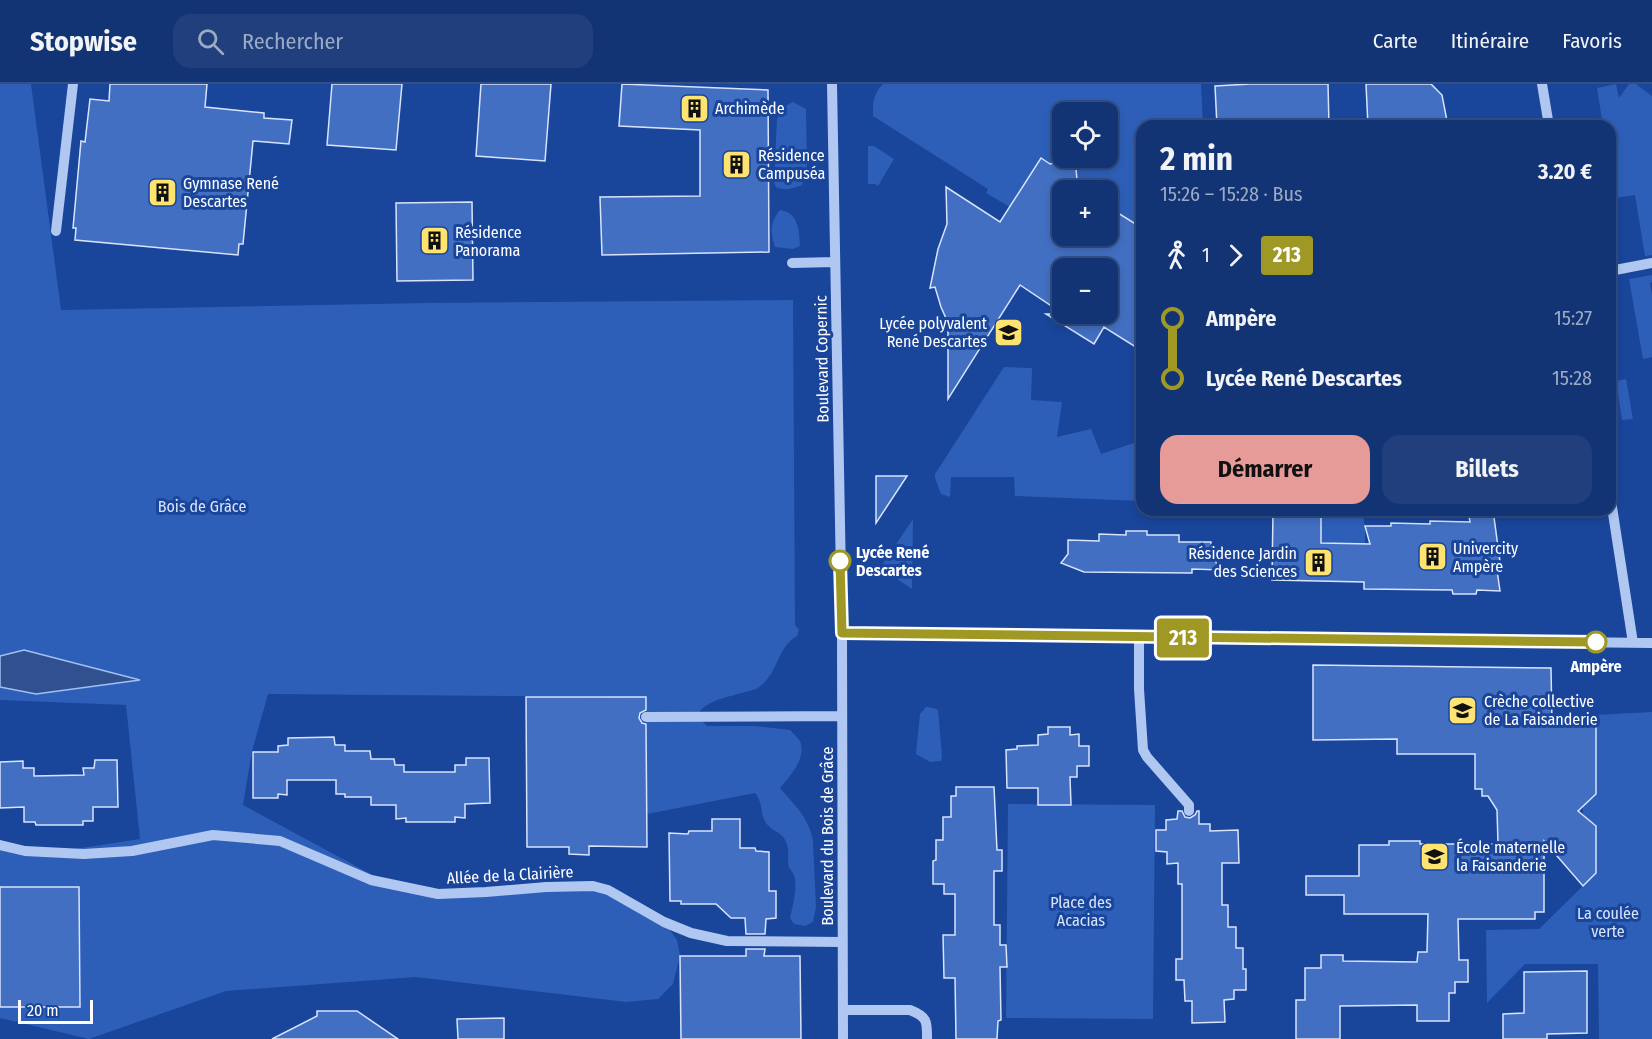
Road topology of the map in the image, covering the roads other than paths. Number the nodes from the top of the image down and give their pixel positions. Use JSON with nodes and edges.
{"nodes":[{"id":1,"x":73,"y":84,"type":"edge"},
{"id":2,"x":832,"y":84,"type":"edge"},
{"id":3,"x":1542,"y":84,"type":"edge"},
{"id":4,"x":1549,"y":120,"type":"edge"},
{"id":5,"x":56,"y":231,"type":"dead end"},
{"id":6,"x":835,"y":262,"type":"junction"},
{"id":7,"x":792,"y":263,"type":"dead end"},
{"id":8,"x":1652,"y":263,"type":"edge"},
{"id":9,"x":1616,"y":269,"type":"edge"},
{"id":10,"x":1613,"y":516,"type":"edge"},
{"id":11,"x":842,"y":633,"type":"junction"},
{"id":12,"x":1139,"y":637,"type":"junction"},
{"id":13,"x":1633,"y":643,"type":"junction"},
{"id":14,"x":1652,"y":643,"type":"edge"},
{"id":15,"x":842,"y":716,"type":"junction"},
{"id":16,"x":646,"y":717,"type":"dead end"},
{"id":17,"x":1189,"y":811,"type":"dead end"},
{"id":18,"x":0,"y":844,"type":"edge"},
{"id":19,"x":842,"y":942,"type":"junction"},
{"id":20,"x":843,"y":1010,"type":"junction"},
{"id":21,"x":843,"y":1039,"type":"edge"},
{"id":22,"x":927,"y":1039,"type":"edge"}],
"edges":[{"from":1,"to":5,"type":"street"},
{"from":2,"to":6,"type":"street","name":"Boulevard Copernic"},
{"from":3,"to":4,"type":"street"},
{"from":6,"to":7,"type":"street"},
{"from":6,"to":11,"type":"street","name":"Boulevard Copernic"},
{"from":8,"to":9,"type":"street"},
{"from":10,"to":13,"type":"street"},
{"from":11,"to":12,"type":"street"},
{"from":11,"to":15,"type":"street","name":"Boulevard du Bois de Grâce"},
{"from":12,"to":13,"type":"street"},
{"from":12,"to":17,"type":"street"},
{"from":13,"to":14,"type":"street"},
{"from":15,"to":16,"type":"street"},
{"from":15,"to":19,"type":"street","name":"Boulevard du Bois de Grâce"},
{"from":18,"to":19,"type":"street","name":"Allée de la Clairière"},
{"from":19,"to":20,"type":"street","name":"Boulevard du Bois de Grâce"},
{"from":20,"to":21,"type":"street","name":"Boulevard du Bois de Grâce"},
{"from":20,"to":22,"type":"street"}]}
